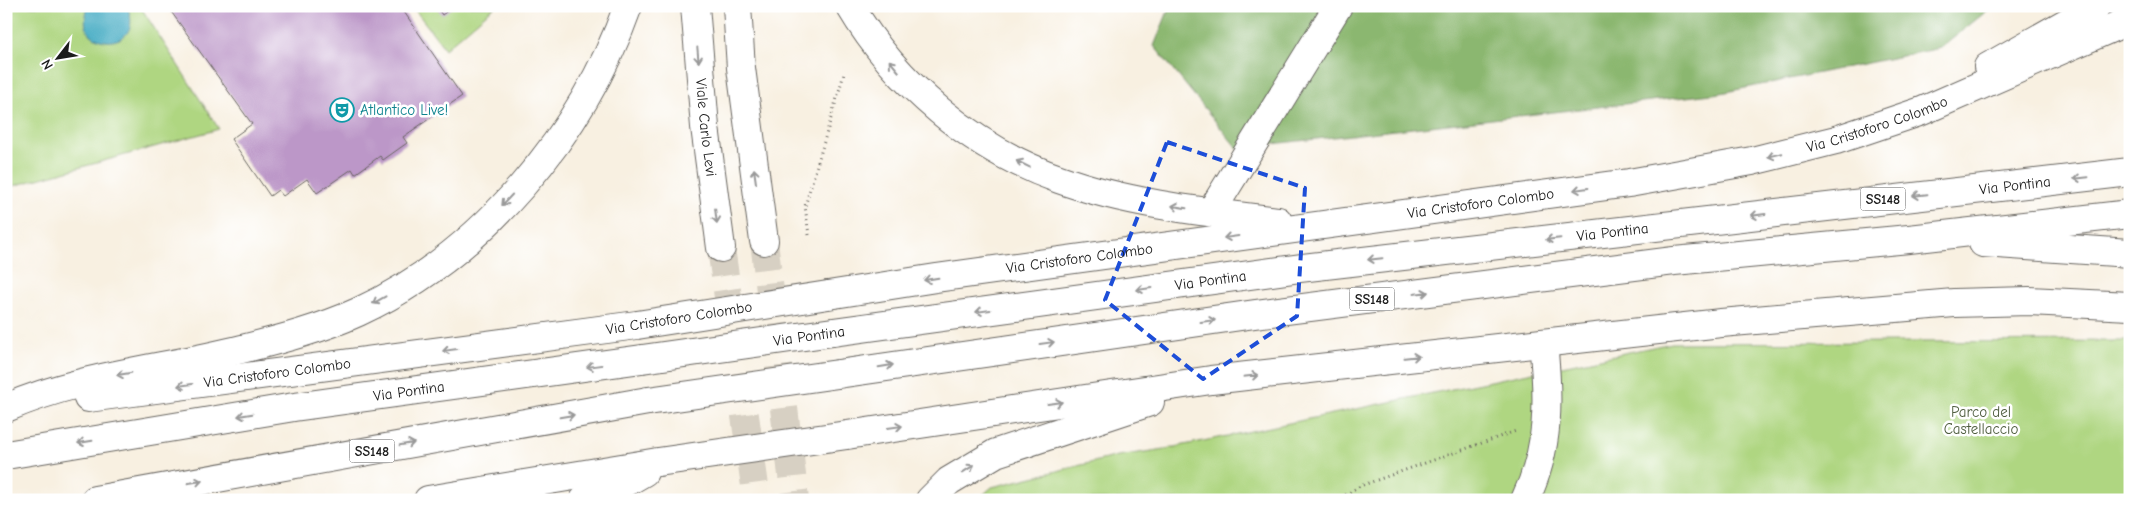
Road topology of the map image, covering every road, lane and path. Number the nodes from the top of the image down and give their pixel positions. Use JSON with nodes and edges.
{"nodes":[{"id":1,"x":628,"y":6,"type":"edge"},
{"id":2,"x":695,"y":6,"type":"edge"},
{"id":3,"x":737,"y":6,"type":"edge"},
{"id":4,"x":850,"y":6,"type":"edge"},
{"id":5,"x":1338,"y":6,"type":"edge"},
{"id":6,"x":2096,"y":6,"type":"edge"},
{"id":7,"x":2130,"y":20,"type":"edge"},
{"id":8,"x":844,"y":74,"type":"dead end"},
{"id":9,"x":1922,"y":111,"type":"junction"},
{"id":10,"x":2130,"y":172,"type":"edge"},
{"id":11,"x":1211,"y":212,"type":"junction"},
{"id":12,"x":2130,"y":214,"type":"edge"},
{"id":13,"x":1314,"y":226,"type":"junction"},
{"id":14,"x":809,"y":235,"type":"dead end"},
{"id":15,"x":1909,"y":239,"type":"junction"},
{"id":16,"x":764,"y":242,"type":"tunnel mouth"},
{"id":17,"x":721,"y":248,"type":"tunnel mouth"},
{"id":18,"x":2130,"y":253,"type":"edge"},
{"id":19,"x":2130,"y":306,"type":"edge"},
{"id":20,"x":637,"y":325,"type":"junction"},
{"id":21,"x":1543,"y":343,"type":"junction"},
{"id":22,"x":1212,"y":380,"type":"junction"},
{"id":23,"x":294,"y":407,"type":"junction"},
{"id":24,"x":6,"y":409,"type":"edge"},
{"id":25,"x":1548,"y":419,"type":"junction"},
{"id":26,"x":6,"y":455,"type":"edge"},
{"id":27,"x":658,"y":462,"type":"junction"},
{"id":28,"x":132,"y":496,"type":"edge"},
{"id":29,"x":95,"y":500,"type":"edge"},
{"id":30,"x":428,"y":500,"type":"edge"},
{"id":31,"x":584,"y":500,"type":"edge"},
{"id":32,"x":930,"y":500,"type":"edge"},
{"id":33,"x":1337,"y":500,"type":"edge"},
{"id":34,"x":1525,"y":500,"type":"edge"}],
"edges":[{"from":1,"to":24,"type":"main road","one_way":true},
{"from":2,"to":17,"type":"main road","name":"Viale Carlo Levi","one_way":true},
{"from":16,"to":3,"type":"main road","one_way":true},
{"from":11,"to":4,"type":"main road","one_way":true},
{"from":5,"to":11,"type":"main road"},
{"from":6,"to":9,"type":"main road"},
{"from":7,"to":9,"type":"main road","name":"Via Cristoforo Colombo"},
{"from":8,"to":14,"type":"path"},
{"from":9,"to":13,"type":"main road","name":"Via Cristoforo Colombo","one_way":true},
{"from":10,"to":23,"type":"main road","name":"Via Pontina","number":"SS148","one_way":true,"bridge":true},
{"from":11,"to":13,"type":"main road"},
{"from":12,"to":15,"type":"main road","number":"SS148"},
{"from":13,"to":20,"type":"main road","name":"Via Cristoforo Colombo","one_way":true,"bridge":true},
{"from":15,"to":18,"type":"main road"},
{"from":28,"to":15,"type":"main road","number":"SS148","one_way":true,"bridge":true},
{"from":19,"to":21,"type":"main road"},
{"from":20,"to":23,"type":"main road"},
{"from":20,"to":24,"type":"main road","name":"Via Cristoforo Colombo","one_way":true},
{"from":22,"to":21,"type":"main road","one_way":true},
{"from":21,"to":25,"type":"main road"},
{"from":27,"to":22,"type":"main road","one_way":true,"bridge":true},
{"from":32,"to":22,"type":"main road","one_way":true},
{"from":23,"to":26,"type":"main road","number":"SS148","one_way":true},
{"from":25,"to":33,"type":"path"},
{"from":25,"to":34,"type":"main road"},
{"from":27,"to":30,"type":"main road"},
{"from":27,"to":31,"type":"main road"},
{"from":28,"to":29,"type":"main road","number":"SS148"}]}
